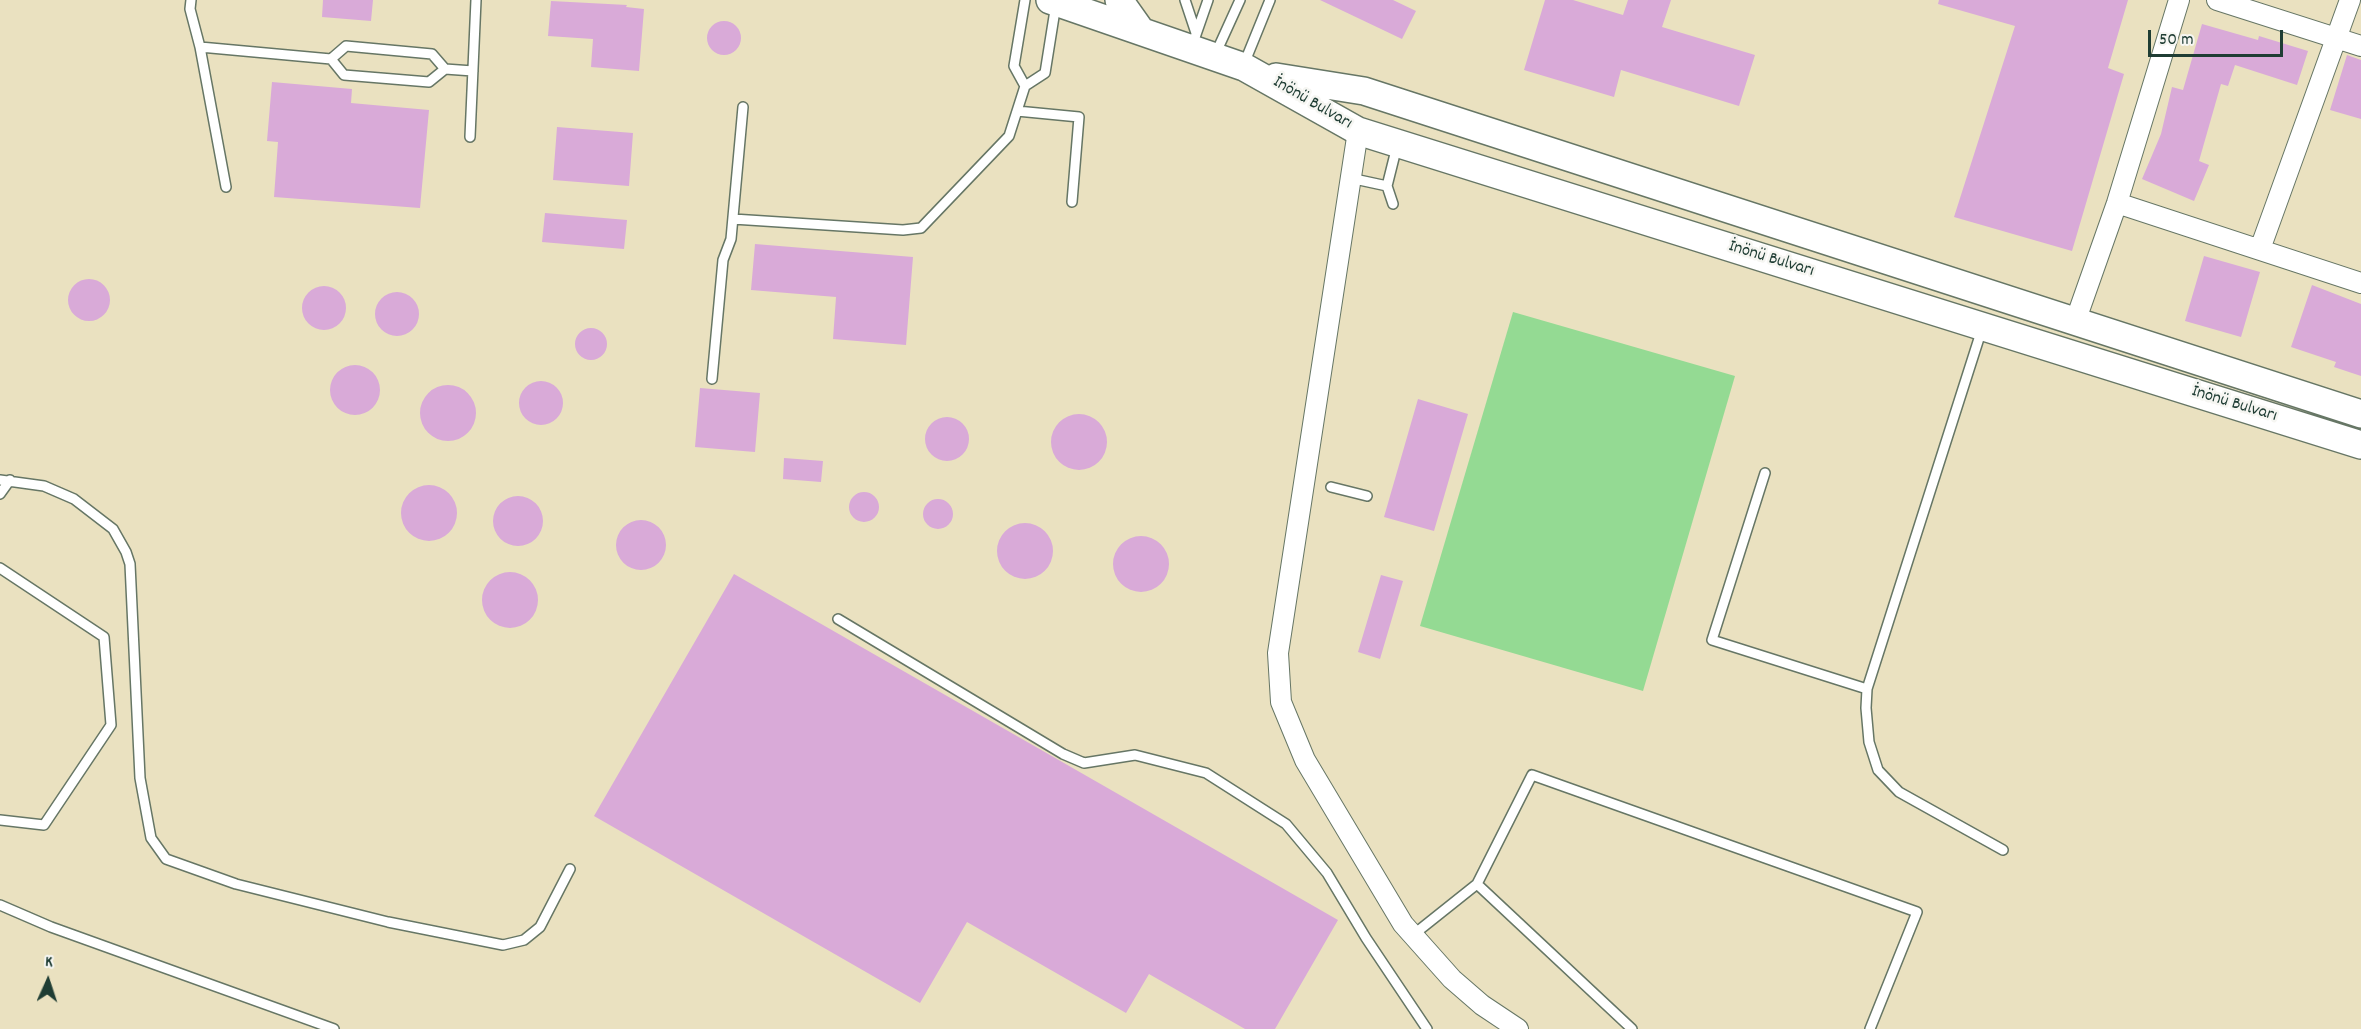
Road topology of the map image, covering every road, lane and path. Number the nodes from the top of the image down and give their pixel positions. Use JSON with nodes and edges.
{"nodes":[{"id":1,"x":190,"y":0,"type":"edge"},
{"id":2,"x":1025,"y":0,"type":"edge"},
{"id":3,"x":1119,"y":0,"type":"edge"},
{"id":4,"x":1185,"y":0,"type":"edge"},
{"id":5,"x":1208,"y":0,"type":"edge"},
{"id":6,"x":1240,"y":0,"type":"edge"},
{"id":7,"x":1270,"y":0,"type":"edge"},
{"id":8,"x":2179,"y":0,"type":"edge"},
{"id":9,"x":2217,"y":0,"type":"edge"},
{"id":10,"x":2350,"y":0,"type":"edge"},
{"id":11,"x":478,"y":1,"type":"edge"},
{"id":12,"x":1053,"y":1,"type":"edge"},
{"id":13,"x":1141,"y":31,"type":"junction"},
{"id":14,"x":2335,"y":38,"type":"junction"},
{"id":15,"x":1201,"y":46,"type":"junction"},
{"id":16,"x":2361,"y":46,"type":"edge"},
{"id":17,"x":200,"y":47,"type":"junction"},
{"id":18,"x":331,"y":59,"type":"junction"},
{"id":19,"x":445,"y":69,"type":"junction"},
{"id":20,"x":473,"y":71,"type":"junction"},
{"id":21,"x":1252,"y":71,"type":"junction"},
{"id":22,"x":1025,"y":86,"type":"junction"},
{"id":23,"x":743,"y":107,"type":"dead end"},
{"id":24,"x":1017,"y":111,"type":"junction"},
{"id":25,"x":1358,"y":131,"type":"junction"},
{"id":26,"x":470,"y":137,"type":"dead end"},
{"id":27,"x":1398,"y":143,"type":"junction"},
{"id":28,"x":1350,"y":178,"type":"junction"},
{"id":29,"x":1387,"y":186,"type":"junction"},
{"id":30,"x":226,"y":187,"type":"dead end"},
{"id":31,"x":1071,"y":202,"type":"dead end"},
{"id":32,"x":2117,"y":203,"type":"junction"},
{"id":33,"x":1393,"y":204,"type":"dead end"},
{"id":34,"x":733,"y":219,"type":"junction"},
{"id":35,"x":2260,"y":249,"type":"junction"},
{"id":36,"x":2361,"y":283,"type":"edge"},
{"id":37,"x":2075,"y":322,"type":"junction"},
{"id":38,"x":1983,"y":327,"type":"junction"},
{"id":39,"x":712,"y":379,"type":"dead end"},
{"id":40,"x":2361,"y":414,"type":"edge"},
{"id":41,"x":2361,"y":445,"type":"edge"},
{"id":42,"x":1765,"y":473,"type":"dead end"},
{"id":43,"x":5,"y":480,"type":"edge"},
{"id":44,"x":1331,"y":487,"type":"dead end"},
{"id":45,"x":0,"y":494,"type":"edge"},
{"id":46,"x":1367,"y":496,"type":"dead end"},
{"id":47,"x":0,"y":568,"type":"edge"},
{"id":48,"x":838,"y":620,"type":"dead end"},
{"id":49,"x":1867,"y":689,"type":"junction"},
{"id":50,"x":0,"y":820,"type":"edge"},
{"id":51,"x":2003,"y":850,"type":"dead end"},
{"id":52,"x":570,"y":869,"type":"dead end"},
{"id":53,"x":1477,"y":884,"type":"junction"},
{"id":54,"x":0,"y":905,"type":"edge"},
{"id":55,"x":1413,"y":935,"type":"junction"},
{"id":56,"x":334,"y":1029,"type":"edge"},
{"id":57,"x":1427,"y":1029,"type":"edge"},
{"id":58,"x":1518,"y":1029,"type":"edge"},
{"id":59,"x":1632,"y":1029,"type":"edge"},
{"id":60,"x":1870,"y":1029,"type":"edge"}],
"edges":[{"from":1,"to":17,"type":"lane"},
{"from":2,"to":22,"type":"lane"},
{"from":3,"to":13,"type":"street"},
{"from":4,"to":15,"type":"lane"},
{"from":5,"to":15,"type":"lane"},
{"from":6,"to":15,"type":"lane"},
{"from":7,"to":21,"type":"lane"},
{"from":8,"to":32,"type":"street"},
{"from":9,"to":14,"type":"street"},
{"from":10,"to":14,"type":"street"},
{"from":11,"to":20,"type":"lane"},
{"from":12,"to":13,"type":"street"},
{"from":12,"to":22,"type":"lane"},
{"from":13,"to":15,"type":"street"},
{"from":14,"to":16,"type":"street"},
{"from":14,"to":35,"type":"street"},
{"from":15,"to":21,"type":"street"},
{"from":17,"to":18,"type":"lane"},
{"from":17,"to":30,"type":"lane"},
{"from":18,"to":19,"type":"lane"},
{"from":18,"to":19,"type":"lane"},
{"from":19,"to":20,"type":"lane"},
{"from":20,"to":26,"type":"lane"},
{"from":21,"to":25,"type":"street","name":"İnönü Bulvarı"},
{"from":21,"to":37,"type":"street","name":"İnönü Bulvarı"},
{"from":22,"to":24,"type":"lane"},
{"from":23,"to":34,"type":"lane"},
{"from":24,"to":31,"type":"lane"},
{"from":24,"to":34,"type":"lane"},
{"from":25,"to":27,"type":"street","name":"İnönü Bulvarı"},
{"from":25,"to":28,"type":"street"},
{"from":27,"to":29,"type":"lane"},
{"from":27,"to":38,"type":"street","name":"İnönü Bulvarı"},
{"from":28,"to":29,"type":"lane"},
{"from":28,"to":55,"type":"street"},
{"from":29,"to":33,"type":"lane"},
{"from":32,"to":35,"type":"street"},
{"from":32,"to":37,"type":"street"},
{"from":34,"to":39,"type":"lane"},
{"from":35,"to":36,"type":"street"},
{"from":37,"to":40,"type":"street","name":"İnönü Bulvarı"},
{"from":38,"to":41,"type":"street","name":"İnönü Bulvarı"},
{"from":38,"to":49,"type":"lane"},
{"from":42,"to":49,"type":"lane"},
{"from":43,"to":45,"type":"lane"},
{"from":43,"to":52,"type":"lane"},
{"from":44,"to":46,"type":"lane"},
{"from":47,"to":50,"type":"lane"},
{"from":48,"to":57,"type":"lane"},
{"from":49,"to":51,"type":"lane"},
{"from":53,"to":55,"type":"lane"},
{"from":53,"to":59,"type":"lane"},
{"from":53,"to":60,"type":"lane"},
{"from":54,"to":56,"type":"lane"},
{"from":55,"to":58,"type":"street"}]}
